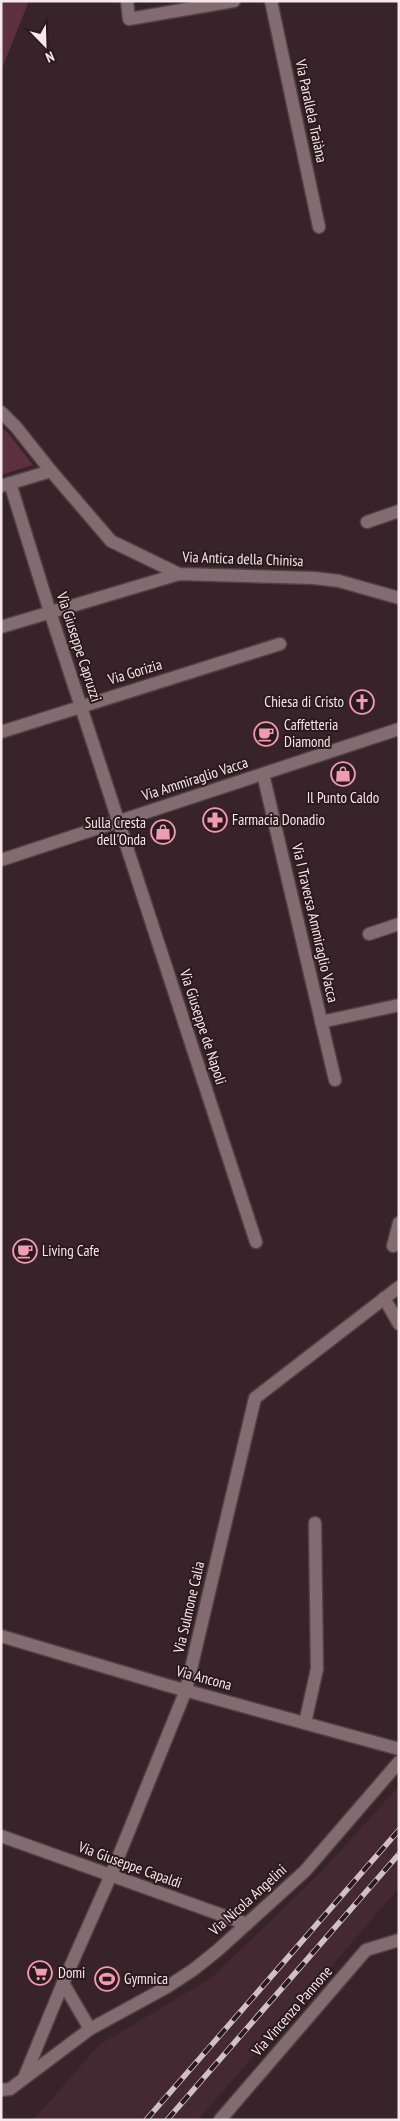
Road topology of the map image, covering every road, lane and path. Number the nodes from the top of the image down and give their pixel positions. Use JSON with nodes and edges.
{"nodes":[{"id":1,"x":127,"y":1,"type":"edge"},
{"id":2,"x":234,"y":1,"type":"edge"},
{"id":3,"x":272,"y":1,"type":"edge"},
{"id":4,"x":319,"y":227,"type":"dead end"},
{"id":5,"x":1,"y":412,"type":"edge"},
{"id":6,"x":51,"y":471,"type":"junction"},
{"id":7,"x":6,"y":484,"type":"edge"},
{"id":8,"x":399,"y":512,"type":"edge"},
{"id":9,"x":367,"y":522,"type":"dead end"},
{"id":10,"x":179,"y":574,"type":"junction"},
{"id":11,"x":399,"y":598,"type":"edge"},
{"id":12,"x":50,"y":612,"type":"junction"},
{"id":13,"x":1,"y":627,"type":"edge"},
{"id":14,"x":280,"y":644,"type":"dead end"},
{"id":15,"x":82,"y":706,"type":"junction"},
{"id":16,"x":399,"y":729,"type":"edge"},
{"id":17,"x":1,"y":732,"type":"edge"},
{"id":18,"x":263,"y":774,"type":"junction"},
{"id":19,"x":120,"y":821,"type":"junction"},
{"id":20,"x":1,"y":860,"type":"edge"},
{"id":21,"x":399,"y":924,"type":"edge"},
{"id":22,"x":369,"y":934,"type":"dead end"},
{"id":23,"x":399,"y":1005,"type":"edge"},
{"id":24,"x":321,"y":1022,"type":"junction"},
{"id":25,"x":335,"y":1080,"type":"dead end"},
{"id":26,"x":399,"y":1223,"type":"edge"},
{"id":27,"x":256,"y":1242,"type":"dead end"},
{"id":28,"x":393,"y":1246,"type":"dead end"},
{"id":29,"x":399,"y":1287,"type":"edge"},
{"id":30,"x":384,"y":1298,"type":"junction"},
{"id":31,"x":399,"y":1324,"type":"edge"},
{"id":32,"x":315,"y":1523,"type":"dead end"},
{"id":33,"x":1,"y":1636,"type":"edge"},
{"id":34,"x":186,"y":1690,"type":"junction"},
{"id":35,"x":305,"y":1723,"type":"junction"},
{"id":36,"x":399,"y":1749,"type":"edge"},
{"id":37,"x":399,"y":1762,"type":"edge"},
{"id":38,"x":1,"y":1836,"type":"edge"},
{"id":39,"x":111,"y":1875,"type":"junction"},
{"id":40,"x":246,"y":1924,"type":"junction"},
{"id":41,"x":399,"y":1940,"type":"edge"},
{"id":42,"x":63,"y":1983,"type":"junction"},
{"id":43,"x":90,"y":2029,"type":"junction"},
{"id":44,"x":23,"y":2080,"type":"junction"},
{"id":45,"x":1,"y":2090,"type":"edge"},
{"id":46,"x":220,"y":2120,"type":"edge"}],
"edges":[{"from":1,"to":2,"type":"street"},
{"from":3,"to":4,"type":"street","name":"Via Parallela Traiàna"},
{"from":5,"to":6,"type":"street","name":"Via Antica della Chinisa"},
{"from":6,"to":7,"type":"street"},
{"from":6,"to":10,"type":"street","name":"Via Antica della Chinisa"},
{"from":7,"to":12,"type":"street","name":"Via Giuseppe Capruzzi"},
{"from":8,"to":9,"type":"street"},
{"from":10,"to":11,"type":"street","name":"Via Antica della Chinisa"},
{"from":10,"to":12,"type":"street"},
{"from":12,"to":13,"type":"street"},
{"from":12,"to":15,"type":"street","name":"Via Giuseppe Capruzzi"},
{"from":14,"to":15,"type":"street","name":"Via Gorizia"},
{"from":15,"to":17,"type":"street","name":"Via Gorizia"},
{"from":15,"to":19,"type":"street","name":"Via Giuseppe Capruzzi"},
{"from":16,"to":18,"type":"street","name":"Via Ammiraglio Vacca"},
{"from":18,"to":19,"type":"street","name":"Via Ammiraglio Vacca"},
{"from":18,"to":24,"type":"street","name":"Via I Traversa Ammiraglio Vacca"},
{"from":19,"to":20,"type":"street","name":"Via Ammiraglio Vacca"},
{"from":19,"to":27,"type":"street","name":"Via Giuseppe de Napoli"},
{"from":21,"to":22,"type":"street"},
{"from":23,"to":24,"type":"street"},
{"from":24,"to":25,"type":"street","name":"Via I Traversa Ammiraglio Vacca"},
{"from":26,"to":28,"type":"street"},
{"from":29,"to":30,"type":"street","name":"Via Sulmone Calia"},
{"from":30,"to":31,"type":"street"},
{"from":30,"to":34,"type":"street","name":"Via Sulmone Calia"},
{"from":32,"to":35,"type":"street"},
{"from":33,"to":34,"type":"street","name":"Via Ancona"},
{"from":34,"to":35,"type":"street","name":"Via Ancona"},
{"from":34,"to":39,"type":"street","name":"Via Sulmone Calia"},
{"from":35,"to":36,"type":"street","name":"Via Ancona"},
{"from":37,"to":40,"type":"street","name":"Via Nicola Angelini"},
{"from":38,"to":39,"type":"street","name":"Via Giuseppe Capaldi"},
{"from":39,"to":40,"type":"street","name":"Via Giuseppe Capaldi"},
{"from":39,"to":42,"type":"street","name":"Via Sulmone Calia"},
{"from":40,"to":43,"type":"street","name":"Via Nicola Angelini"},
{"from":41,"to":46,"type":"street","name":"Via Vincenzo Pannone"},
{"from":42,"to":43,"type":"street"},
{"from":42,"to":44,"type":"street","name":"Via Sulmone Calia"},
{"from":43,"to":44,"type":"street","name":"Via Nicola Angelini"},
{"from":44,"to":45,"type":"street","name":"Via Nicola Angelini"}]}
